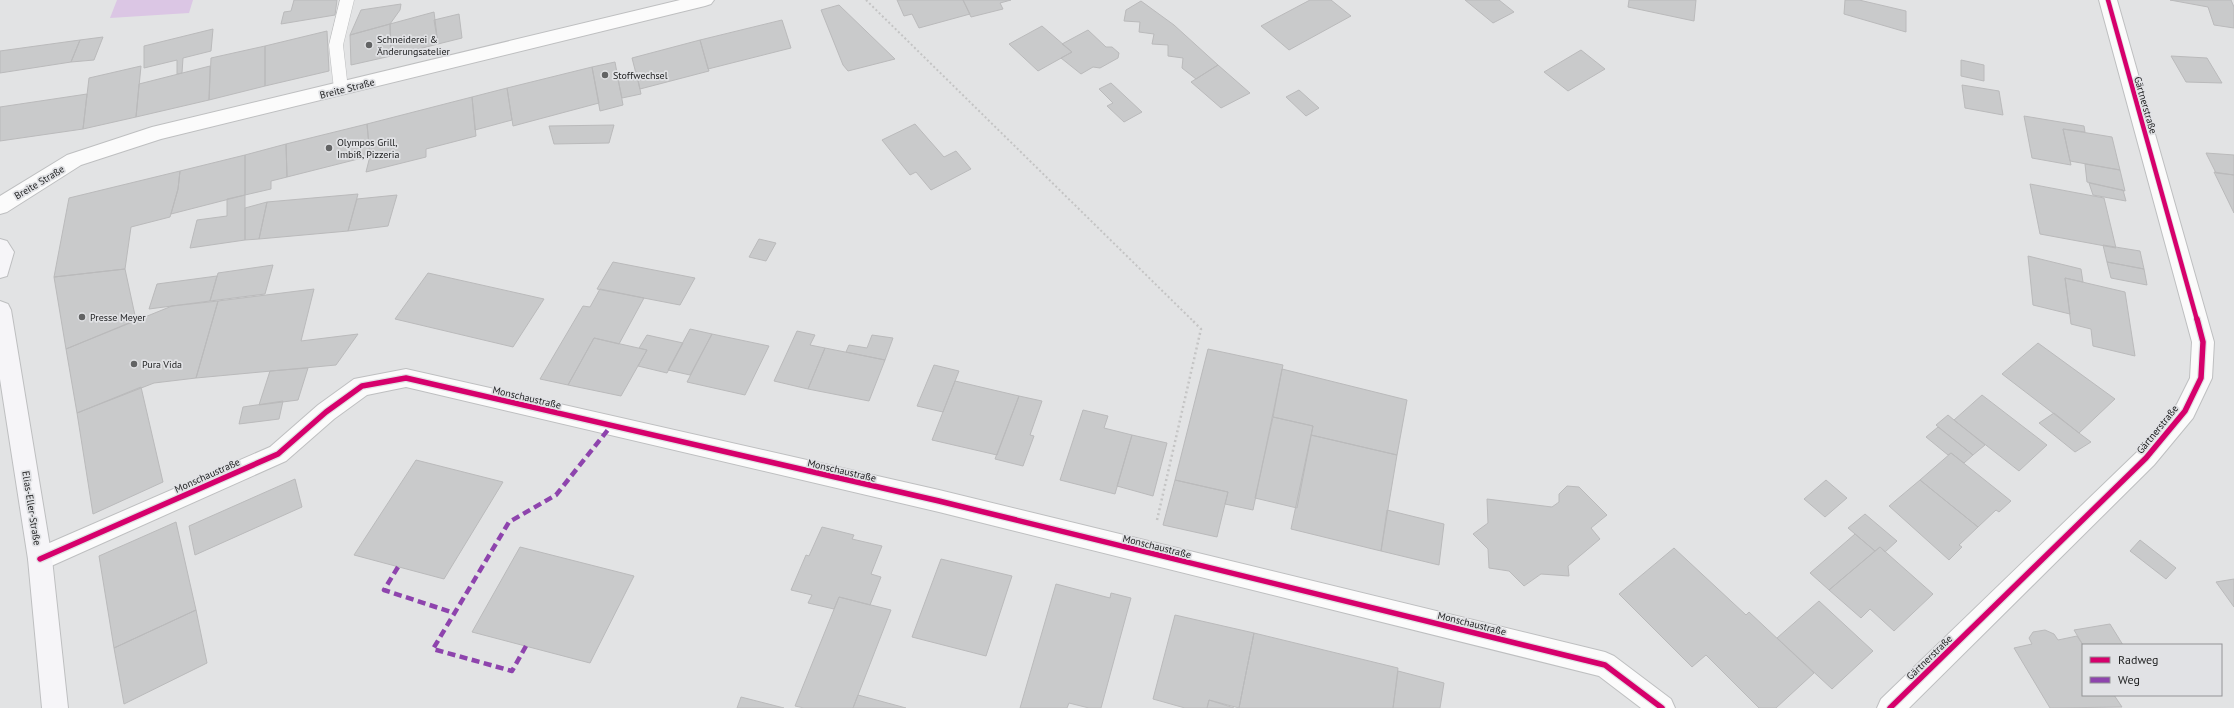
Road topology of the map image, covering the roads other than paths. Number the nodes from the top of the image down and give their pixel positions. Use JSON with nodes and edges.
{"nodes":[{"id":1,"x":346,"y":0,"type":"edge"},
{"id":2,"x":705,"y":0,"type":"edge"},
{"id":3,"x":2108,"y":0,"type":"edge"},
{"id":4,"x":341,"y":89,"type":"junction"},
{"id":5,"x":0,"y":206,"type":"edge"},
{"id":6,"x":0,"y":247,"type":"edge"},
{"id":7,"x":0,"y":270,"type":"edge"},
{"id":8,"x":0,"y":310,"type":"edge"},
{"id":9,"x":40,"y":559,"type":"junction"},
{"id":10,"x":55,"y":708,"type":"edge"},
{"id":11,"x":1662,"y":708,"type":"edge"},
{"id":12,"x":1890,"y":708,"type":"edge"}],
"edges":[{"from":1,"to":4,"type":"lane"},
{"from":2,"to":4,"type":"street","name":"Breite Straße"},
{"from":3,"to":12,"type":"street","name":"Gärtnerstraße"},
{"from":4,"to":5,"type":"street","name":"Breite Straße"},
{"from":6,"to":7,"type":"main road"},
{"from":8,"to":9,"type":"main road","name":"Elias-Eller-Straße"},
{"from":9,"to":10,"type":"main road","name":"Elias-Eller-Straße"},
{"from":9,"to":11,"type":"street","name":"Monschaustraße"}]}
